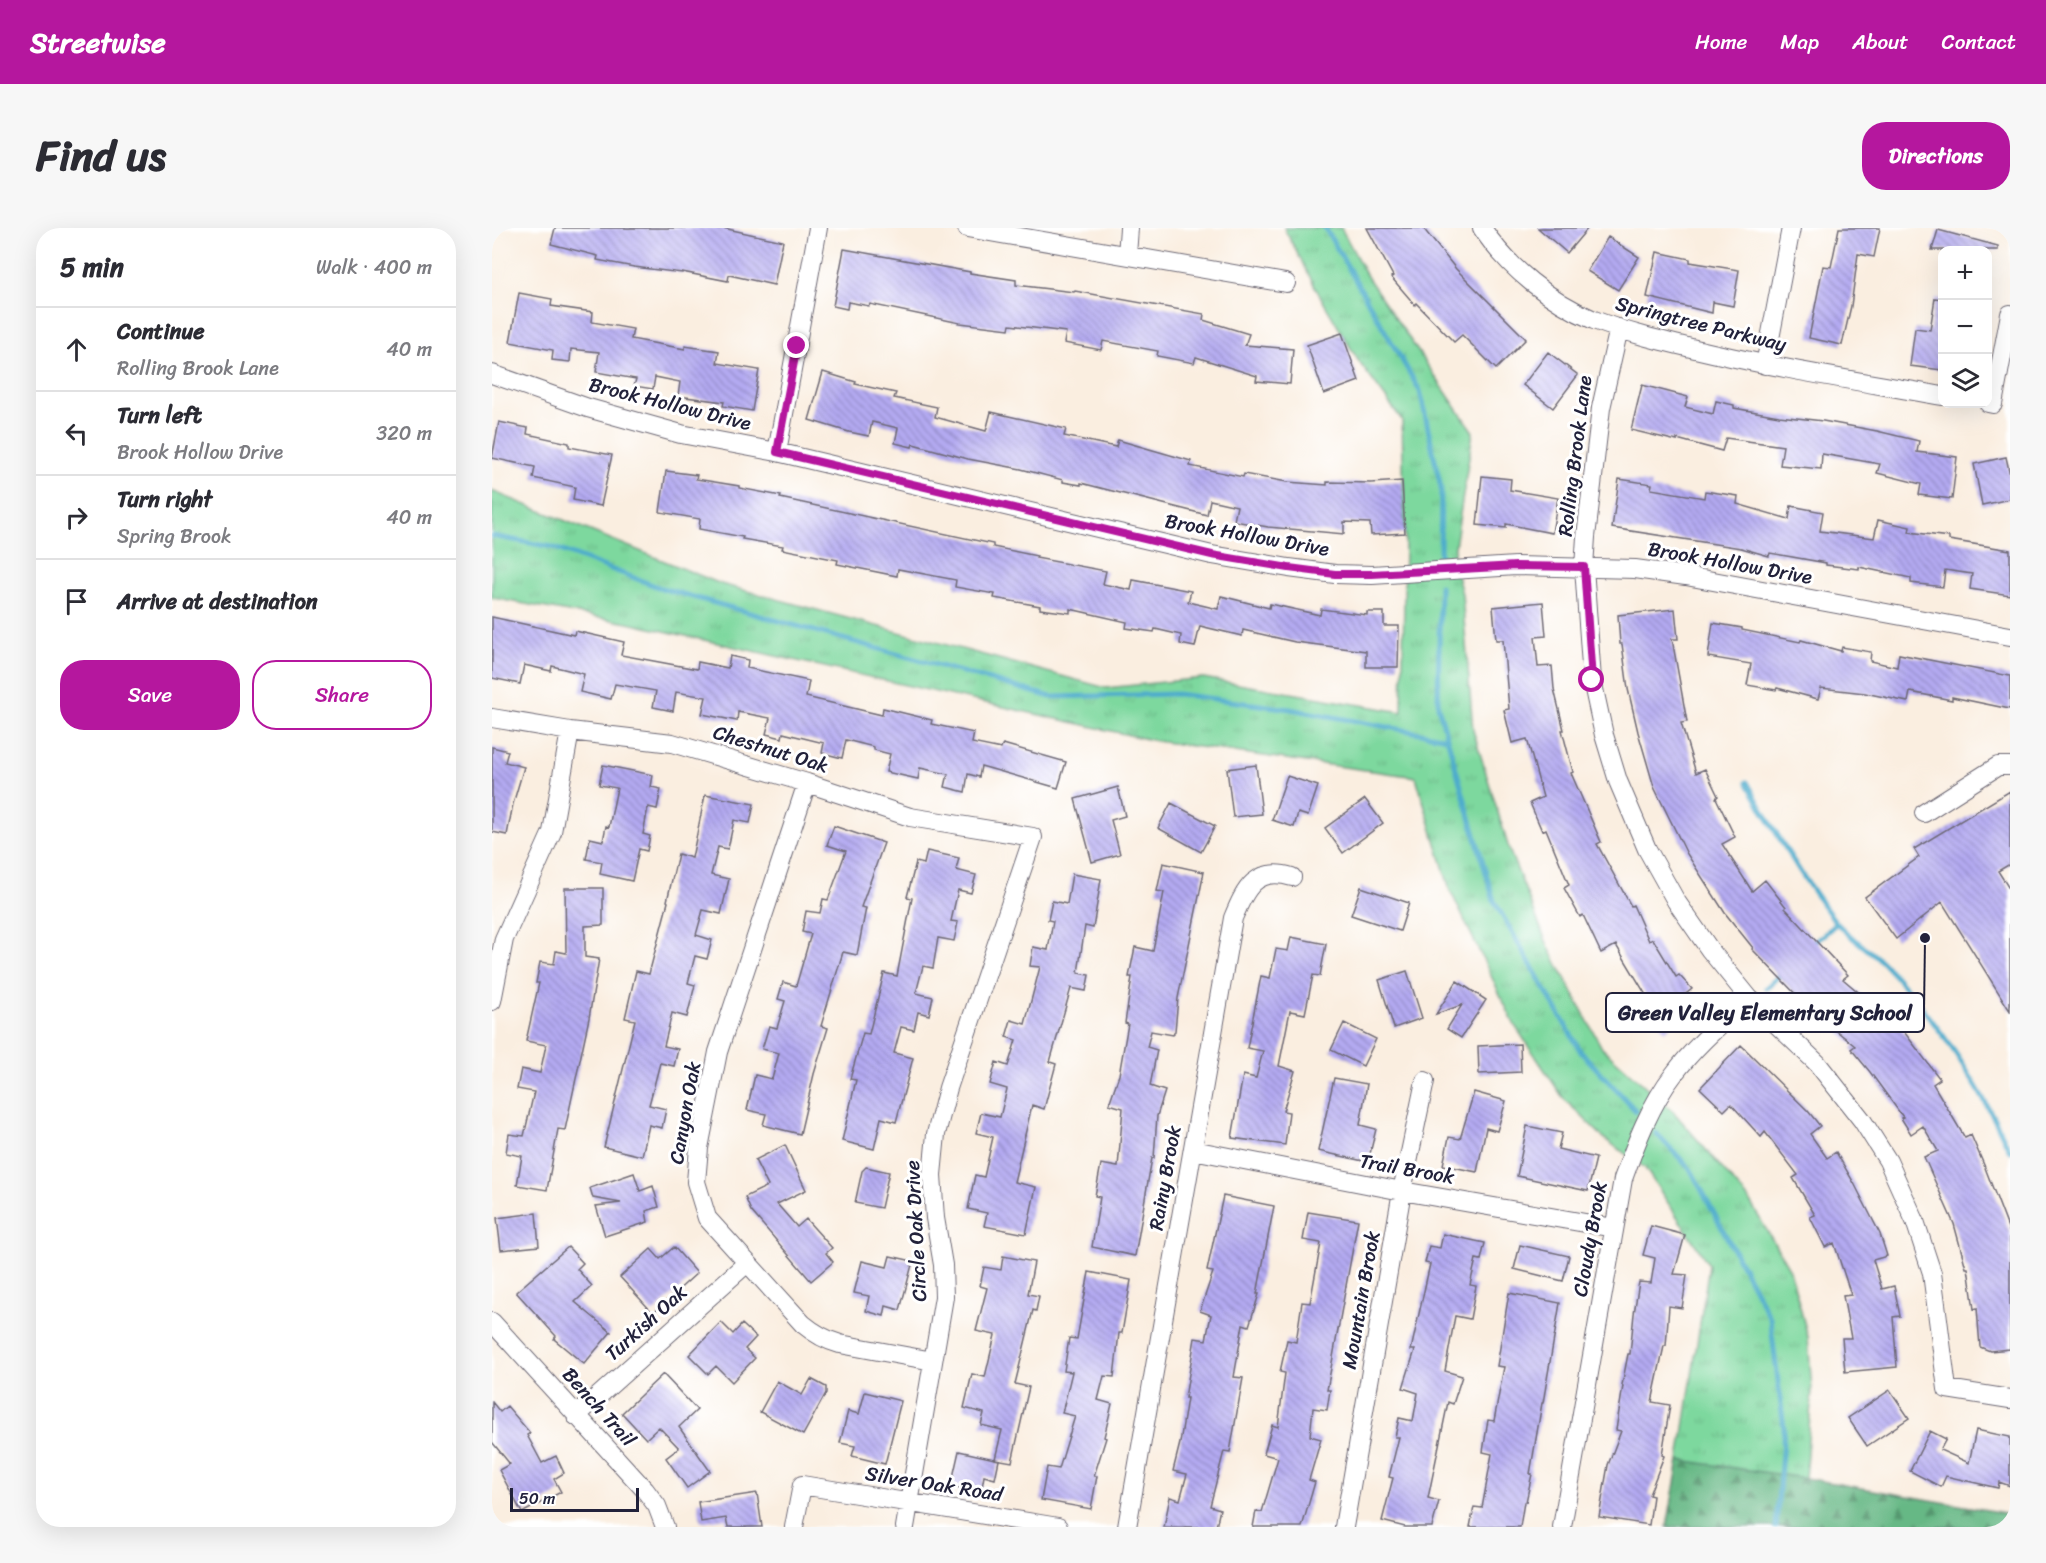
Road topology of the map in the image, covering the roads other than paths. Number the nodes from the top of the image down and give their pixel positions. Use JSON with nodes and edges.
{"nodes":[{"id":1,"x":818,"y":228,"type":"edge"},
{"id":2,"x":967,"y":228,"type":"edge"},
{"id":3,"x":1129,"y":228,"type":"edge"},
{"id":4,"x":1482,"y":228,"type":"edge"},
{"id":5,"x":1791,"y":228,"type":"edge"},
{"id":6,"x":1127,"y":255,"type":"junction"},
{"id":7,"x":1286,"y":283,"type":"dead end"},
{"id":8,"x":2010,"y":314,"type":"edge"},
{"id":9,"x":1619,"y":328,"type":"junction"},
{"id":10,"x":1765,"y":364,"type":"junction"},
{"id":11,"x":492,"y":374,"type":"edge"},
{"id":12,"x":1938,"y":395,"type":"edge"},
{"id":13,"x":1992,"y":395,"type":"edge"},
{"id":14,"x":777,"y":452,"type":"junction"},
{"id":15,"x":1584,"y":567,"type":"junction"},
{"id":16,"x":2010,"y":636,"type":"edge"},
{"id":17,"x":492,"y":718,"type":"edge"},
{"id":18,"x":570,"y":731,"type":"junction"},
{"id":19,"x":2010,"y":766,"type":"edge"},
{"id":20,"x":807,"y":783,"type":"junction"},
{"id":21,"x":1924,"y":813,"type":"dead end"},
{"id":22,"x":1033,"y":837,"type":"joint"},
{"id":23,"x":1292,"y":877,"type":"dead end"},
{"id":24,"x":1749,"y":998,"type":"junction"},
{"id":25,"x":492,"y":1001,"type":"edge"},
{"id":26,"x":1425,"y":1081,"type":"dead end"},
{"id":27,"x":1193,"y":1150,"type":"junction"},
{"id":28,"x":1402,"y":1191,"type":"junction"},
{"id":29,"x":1614,"y":1228,"type":"junction"},
{"id":30,"x":747,"y":1263,"type":"junction"},
{"id":31,"x":492,"y":1322,"type":"edge"},
{"id":32,"x":933,"y":1361,"type":"junction"},
{"id":33,"x":2010,"y":1399,"type":"edge"},
{"id":34,"x":576,"y":1416,"type":"junction"},
{"id":35,"x":909,"y":1503,"type":"junction"},
{"id":36,"x":1010,"y":1523,"type":"edge"},
{"id":37,"x":665,"y":1527,"type":"edge"},
{"id":38,"x":794,"y":1527,"type":"edge"},
{"id":39,"x":905,"y":1527,"type":"edge"},
{"id":40,"x":1058,"y":1527,"type":"edge"},
{"id":41,"x":1127,"y":1527,"type":"edge"},
{"id":42,"x":1344,"y":1527,"type":"edge"},
{"id":43,"x":1562,"y":1527,"type":"edge"}],
"edges":[{"from":1,"to":14,"type":"street"},
{"from":2,"to":6,"type":"street"},
{"from":3,"to":6,"type":"street"},
{"from":4,"to":9,"type":"street","name":"Springtree Parkway"},
{"from":5,"to":10,"type":"street"},
{"from":6,"to":7,"type":"street"},
{"from":8,"to":13,"type":"street"},
{"from":9,"to":10,"type":"street","name":"Springtree Parkway"},
{"from":9,"to":15,"type":"street","name":"Rolling Brook Lane"},
{"from":10,"to":12,"type":"street","name":"Springtree Parkway"},
{"from":11,"to":14,"type":"street","name":"Brook Hollow Drive"},
{"from":14,"to":15,"type":"street","name":"Brook Hollow Drive"},
{"from":15,"to":16,"type":"street","name":"Brook Hollow Drive"},
{"from":15,"to":24,"type":"street","name":"Rolling Brook Lane"},
{"from":17,"to":18,"type":"street","name":"Chestnut Oak"},
{"from":18,"to":20,"type":"street","name":"Chestnut Oak"},
{"from":18,"to":25,"type":"street"},
{"from":19,"to":21,"type":"street"},
{"from":20,"to":22,"type":"street","name":"Chestnut Oak"},
{"from":20,"to":30,"type":"street","name":"Canyon Oak"},
{"from":22,"to":32,"type":"street","name":"Circle Oak Drive"},
{"from":23,"to":27,"type":"street","name":"Rainy Brook"},
{"from":24,"to":29,"type":"street","name":"Cloudy Brook"},
{"from":24,"to":33,"type":"street","name":"Rolling Brook Lane"},
{"from":26,"to":28,"type":"street","name":"Mountain Brook"},
{"from":27,"to":28,"type":"street","name":"Trail Brook"},
{"from":27,"to":41,"type":"street","name":"Rainy Brook"},
{"from":28,"to":29,"type":"street","name":"Trail Brook"},
{"from":28,"to":42,"type":"street","name":"Mountain Brook"},
{"from":29,"to":43,"type":"street","name":"Cloudy Brook"},
{"from":30,"to":32,"type":"street","name":"Canyon Oak"},
{"from":30,"to":34,"type":"street","name":"Turkish Oak"},
{"from":31,"to":34,"type":"street","name":"Bench Trail"},
{"from":32,"to":35,"type":"street","name":"Circle Oak Drive"},
{"from":34,"to":37,"type":"street","name":"Bench Trail"},
{"from":35,"to":36,"type":"street","name":"Silver Oak Road"},
{"from":35,"to":38,"type":"street","name":"Silver Oak Road"},
{"from":35,"to":39,"type":"street","name":"Circle Oak Drive"},
{"from":36,"to":40,"type":"street","name":"Silver Oak Road"}]}
